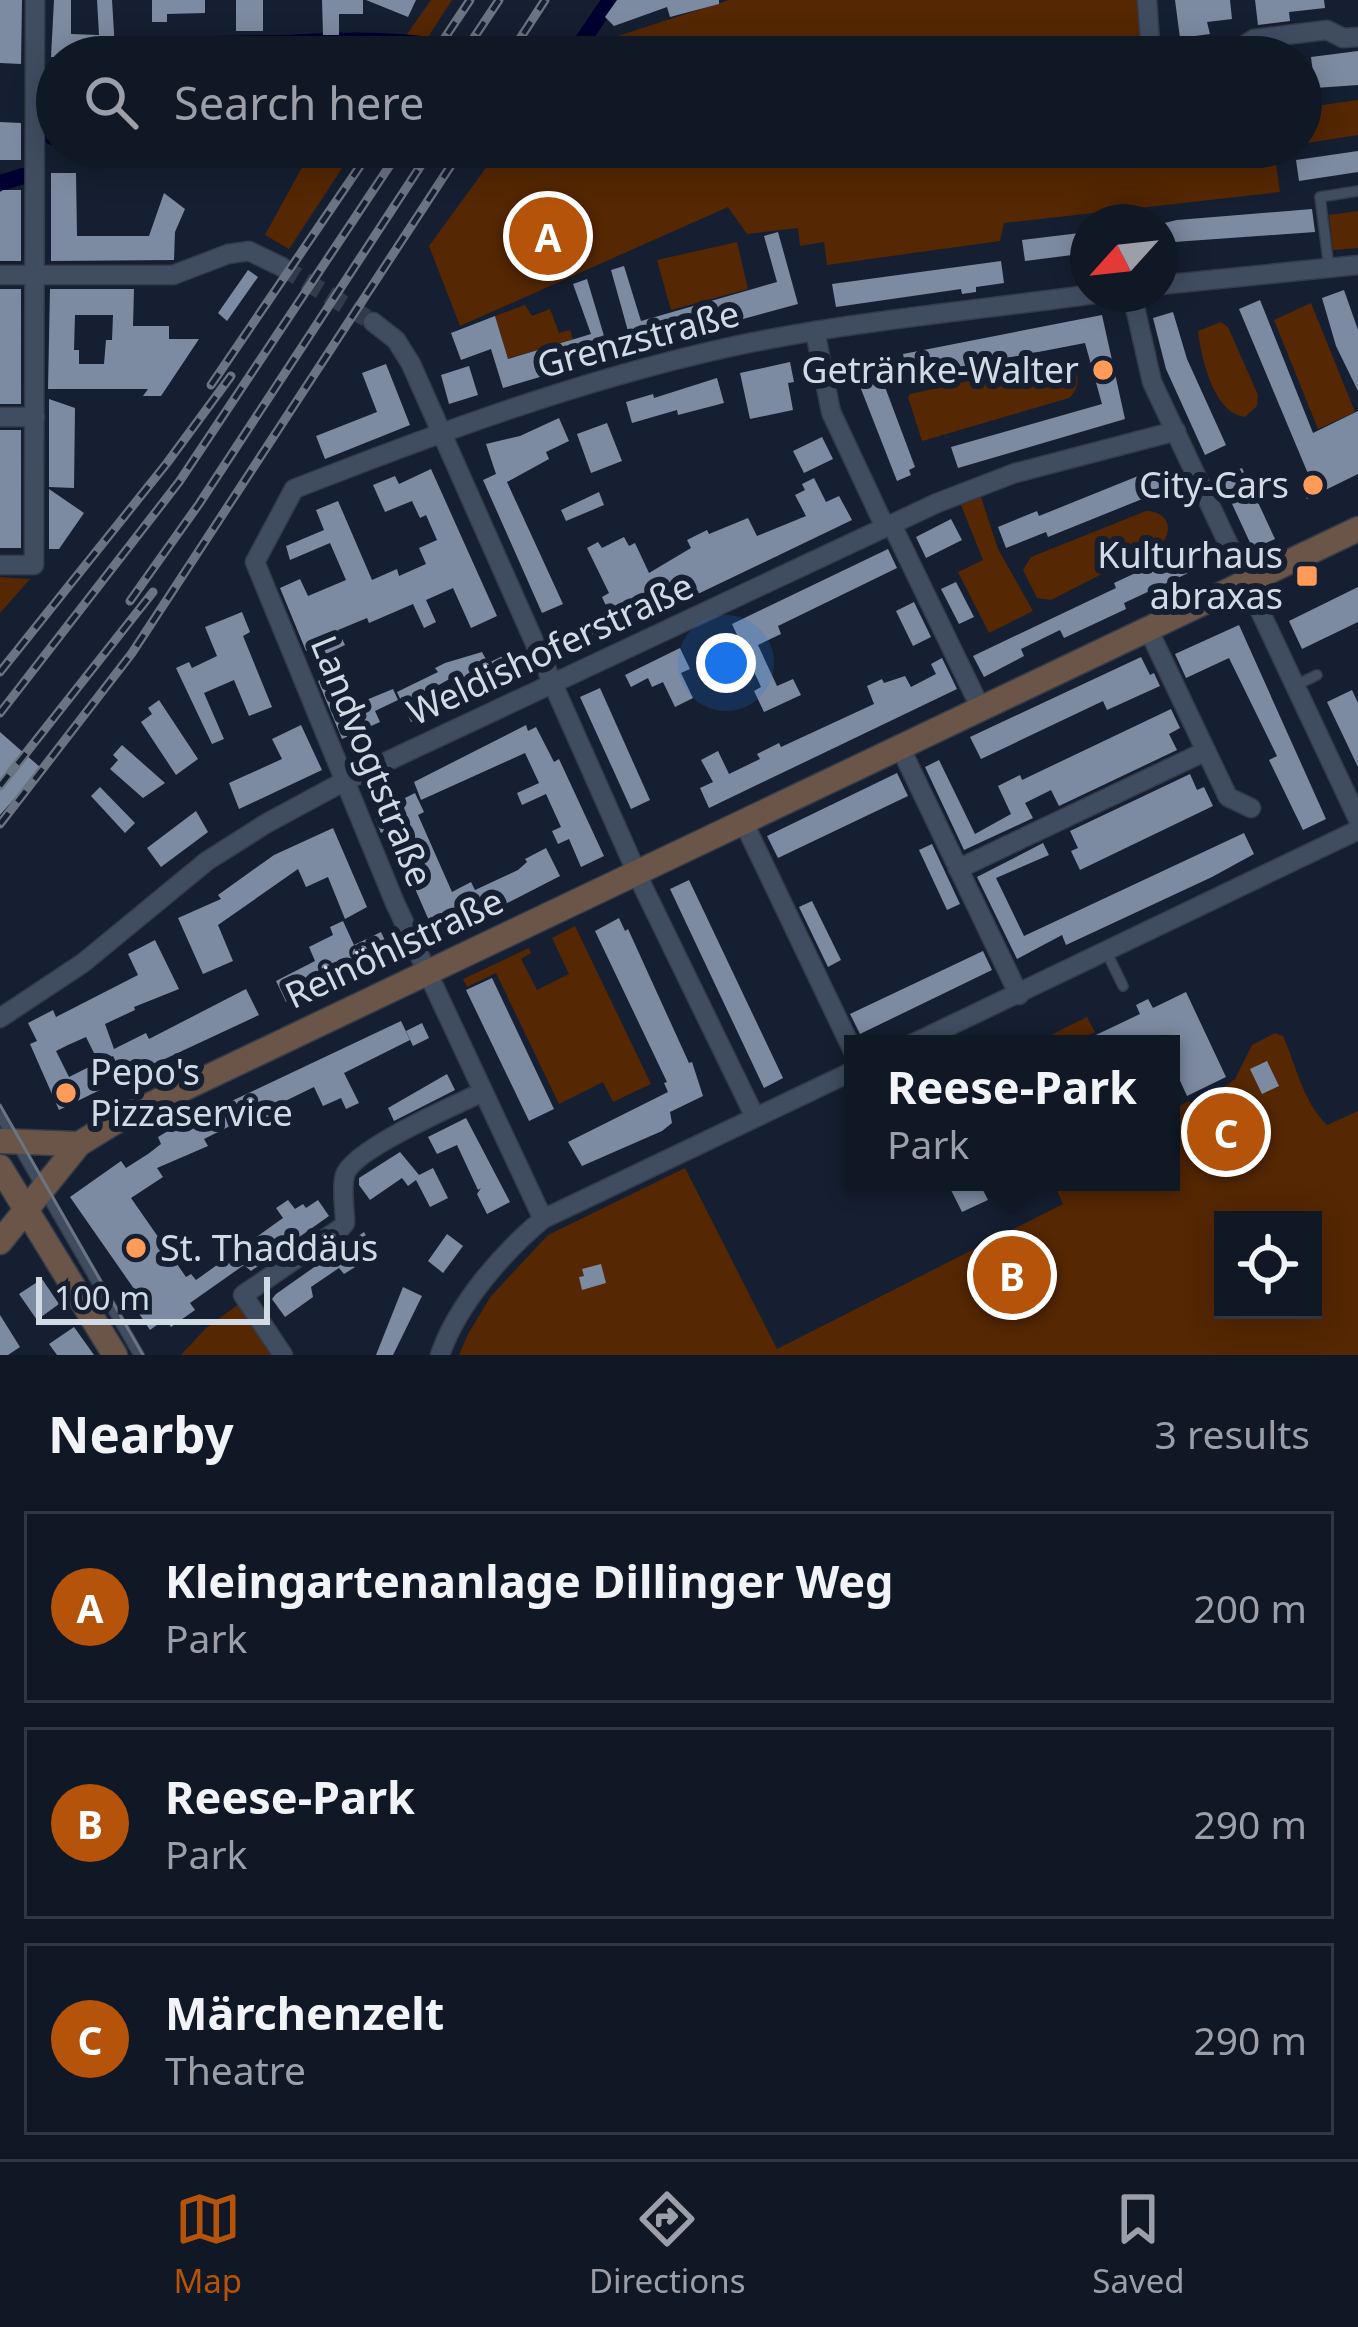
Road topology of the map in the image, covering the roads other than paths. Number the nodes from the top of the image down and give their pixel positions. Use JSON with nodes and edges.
{"nodes":[{"id":1,"x":35,"y":0,"type":"edge"},
{"id":2,"x":1147,"y":0,"type":"edge"},
{"id":3,"x":1149,"y":36,"type":"edge"},
{"id":4,"x":1272,"y":36,"type":"edge"},
{"id":5,"x":1358,"y":37,"type":"edge"},
{"id":6,"x":1358,"y":190,"type":"edge"},
{"id":7,"x":1358,"y":265,"type":"edge"},
{"id":8,"x":282,"y":267,"type":"tunnel mouth"},
{"id":9,"x":1329,"y":268,"type":"junction"},
{"id":10,"x":0,"y":275,"type":"edge"},
{"id":11,"x":36,"y":276,"type":"junction"},
{"id":12,"x":1178,"y":283,"type":"edge"},
{"id":13,"x":1070,"y":297,"type":"edge"},
{"id":14,"x":1136,"y":312,"type":"edge"},
{"id":15,"x":373,"y":322,"type":"tunnel mouth"},
{"id":16,"x":815,"y":331,"type":"junction"},
{"id":17,"x":0,"y":417,"type":"edge"},
{"id":18,"x":34,"y":417,"type":"junction"},
{"id":19,"x":440,"y":431,"type":"junction"},
{"id":20,"x":1176,"y":431,"type":"junction"},
{"id":21,"x":889,"y":526,"type":"junction"},
{"id":22,"x":1358,"y":529,"type":"edge"},
{"id":23,"x":255,"y":562,"type":"joint"},
{"id":24,"x":0,"y":565,"type":"edge"},
{"id":25,"x":1247,"y":584,"type":"junction"},
{"id":26,"x":1149,"y":631,"type":"junction"},
{"id":27,"x":1316,"y":675,"type":"dead end"},
{"id":28,"x":553,"y":685,"type":"junction"},
{"id":29,"x":1294,"y":686,"type":"junction"},
{"id":30,"x":982,"y":711,"type":"junction"},
{"id":31,"x":901,"y":749,"type":"junction"},
{"id":32,"x":1206,"y":751,"type":"junction"},
{"id":33,"x":343,"y":782,"type":"junction"},
{"id":34,"x":1251,"y":808,"type":"dead end"},
{"id":35,"x":1358,"y":818,"type":"edge"},
{"id":36,"x":744,"y":823,"type":"junction"},
{"id":37,"x":1358,"y":830,"type":"edge"},
{"id":38,"x":958,"y":869,"type":"junction"},
{"id":39,"x":637,"y":873,"type":"junction"},
{"id":40,"x":1106,"y":951,"type":"junction"},
{"id":41,"x":426,"y":973,"type":"junction"},
{"id":42,"x":1123,"y":986,"type":"dead end"},
{"id":43,"x":1019,"y":994,"type":"junction"},
{"id":44,"x":0,"y":1018,"type":"edge"},
{"id":45,"x":845,"y":1035,"type":"edge"},
{"id":46,"x":931,"y":1035,"type":"edge"},
{"id":47,"x":844,"y":1075,"type":"edge"},
{"id":48,"x":483,"y":1092,"type":"junction"},
{"id":49,"x":0,"y":1115,"type":"edge"},
{"id":50,"x":755,"y":1117,"type":"junction"},
{"id":51,"x":8,"y":1143,"type":"edge"},
{"id":52,"x":79,"y":1144,"type":"junction"},
{"id":53,"x":0,"y":1167,"type":"edge"},
{"id":54,"x":43,"y":1190,"type":"junction"},
{"id":55,"x":26,"y":1212,"type":"junction"},
{"id":56,"x":543,"y":1220,"type":"junction"},
{"id":57,"x":0,"y":1243,"type":"edge"},
{"id":58,"x":115,"y":1355,"type":"edge"},
{"id":59,"x":139,"y":1355,"type":"edge"},
{"id":60,"x":284,"y":1355,"type":"edge"},
{"id":61,"x":440,"y":1355,"type":"edge"}],
"edges":[{"from":1,"to":11,"type":"street"},
{"from":2,"to":3,"type":"street"},
{"from":4,"to":5,"type":"street"},
{"from":6,"to":9,"type":"lane"},
{"from":7,"to":9,"type":"street"},
{"from":8,"to":11,"type":"street"},
{"from":9,"to":12,"type":"street"},
{"from":10,"to":11,"type":"street"},
{"from":11,"to":18,"type":"street"},
{"from":13,"to":16,"type":"street","name":"Grenzstraße"},
{"from":14,"to":20,"type":"street"},
{"from":15,"to":19,"type":"street"},
{"from":16,"to":19,"type":"street","name":"Grenzstraße"},
{"from":16,"to":21,"type":"street"},
{"from":17,"to":18,"type":"street"},
{"from":18,"to":24,"type":"street"},
{"from":19,"to":23,"type":"street","name":"Grenzstraße"},
{"from":19,"to":28,"type":"street"},
{"from":20,"to":21,"type":"street","name":"Weldishoferstraße"},
{"from":20,"to":25,"type":"street"},
{"from":21,"to":28,"type":"street","name":"Weldishoferstraße"},
{"from":21,"to":30,"type":"street"},
{"from":22,"to":25,"type":"street","name":"Reinöhlstraße"},
{"from":23,"to":33,"type":"street","name":"Landvogtstraße"},
{"from":25,"to":26,"type":"street","name":"Reinöhlstraße"},
{"from":25,"to":29,"type":"street"},
{"from":26,"to":30,"type":"street","name":"Reinöhlstraße"},
{"from":26,"to":32,"type":"street"},
{"from":27,"to":29,"type":"lane"},
{"from":28,"to":33,"type":"street","name":"Weldishoferstraße"},
{"from":28,"to":39,"type":"street"},
{"from":29,"to":35,"type":"street"},
{"from":30,"to":31,"type":"street","name":"Reinöhlstraße"},
{"from":31,"to":36,"type":"street","name":"Reinöhlstraße"},
{"from":31,"to":38,"type":"street"},
{"from":32,"to":34,"type":"street"},
{"from":32,"to":38,"type":"street"},
{"from":33,"to":41,"type":"street","name":"Landvogtstraße"},
{"from":33,"to":44,"type":"street","name":"Weldishoferstraße"},
{"from":36,"to":39,"type":"street","name":"Reinöhlstraße"},
{"from":36,"to":45,"type":"street"},
{"from":37,"to":40,"type":"street"},
{"from":38,"to":43,"type":"street"},
{"from":39,"to":41,"type":"street","name":"Reinöhlstraße"},
{"from":39,"to":50,"type":"street"},
{"from":40,"to":42,"type":"lane"},
{"from":40,"to":43,"type":"street"},
{"from":41,"to":48,"type":"street","name":"Landvogtstraße"},
{"from":41,"to":52,"type":"street","name":"Reinöhlstraße"},
{"from":43,"to":46,"type":"street"},
{"from":47,"to":50,"type":"street"},
{"from":48,"to":56,"type":"street","name":"Landvogtstraße"},
{"from":48,"to":60,"type":"street"},
{"from":49,"to":51,"type":"lane"},
{"from":50,"to":56,"type":"street"},
{"from":51,"to":52,"type":"street"},
{"from":51,"to":54,"type":"lane"},
{"from":52,"to":54,"type":"street","name":"Reinöhlstraße"},
{"from":53,"to":55,"type":"street"},
{"from":54,"to":55,"type":"street","name":"Reinöhlstraße"},
{"from":54,"to":59,"type":"lane"},
{"from":55,"to":57,"type":"street","name":"Reinöhlstraße"},
{"from":55,"to":58,"type":"street"},
{"from":56,"to":61,"type":"street"}]}
